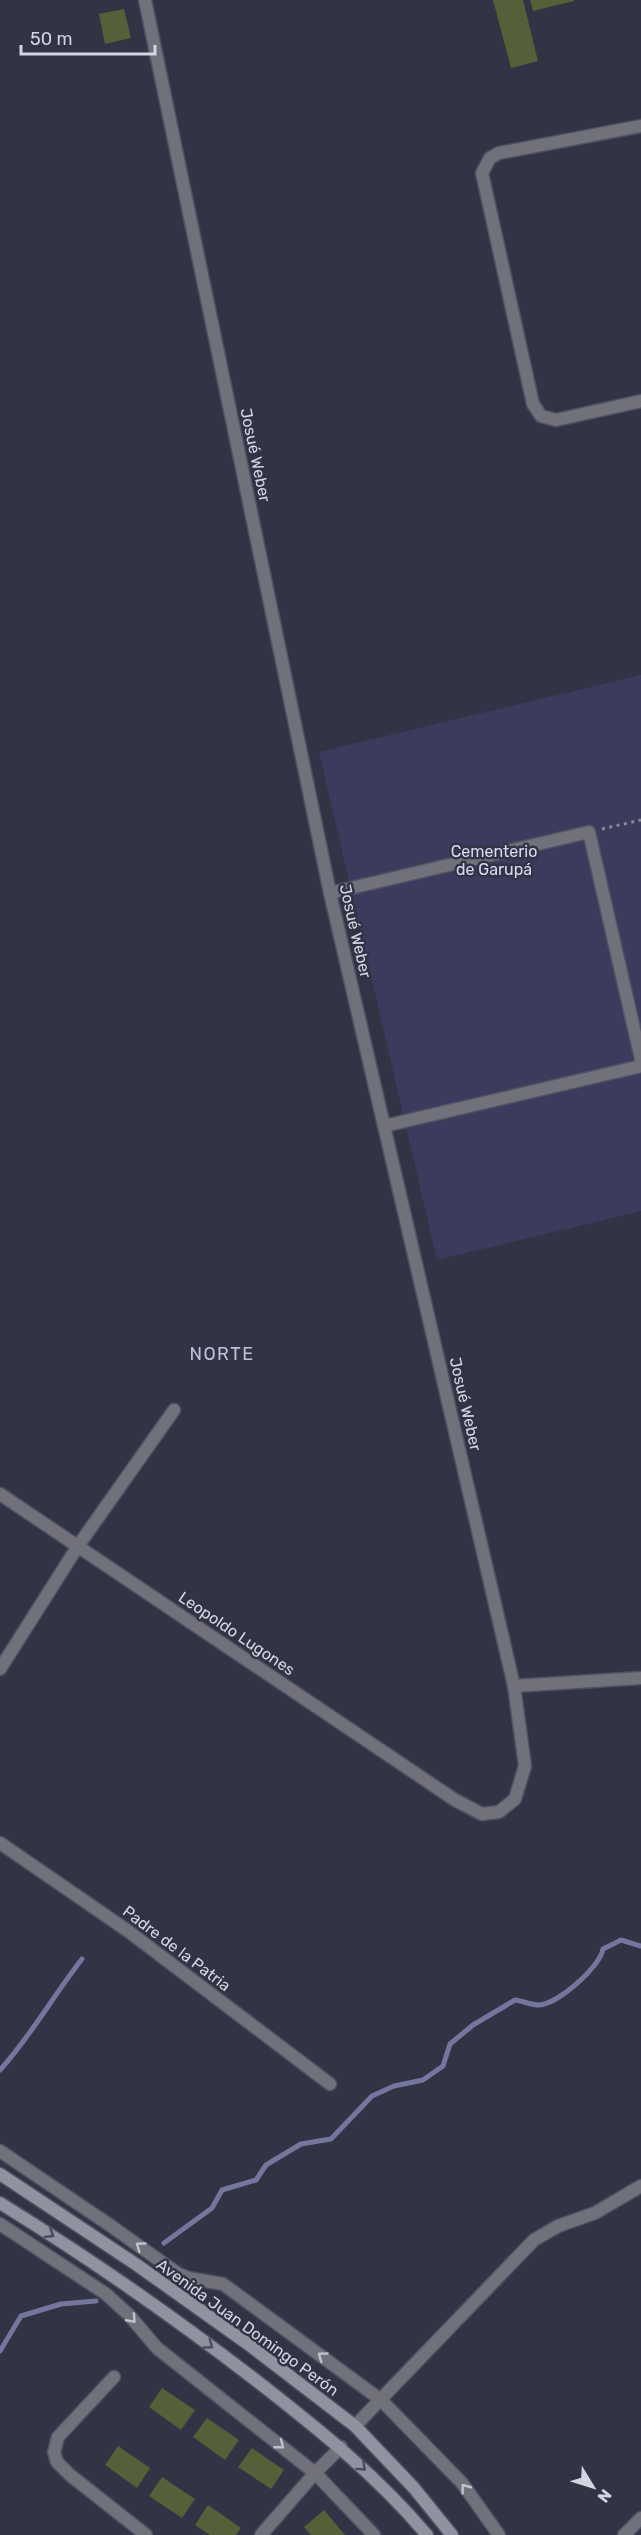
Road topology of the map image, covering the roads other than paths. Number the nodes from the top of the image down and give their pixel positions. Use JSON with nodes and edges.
{"nodes":[{"id":1,"x":145,"y":0,"type":"edge"},
{"id":2,"x":641,"y":126,"type":"edge"},
{"id":3,"x":641,"y":401,"type":"edge"},
{"id":4,"x":330,"y":893,"type":"junction"},
{"id":5,"x":641,"y":1059,"type":"edge"},
{"id":6,"x":641,"y":1066,"type":"edge"},
{"id":7,"x":384,"y":1126,"type":"junction"},
{"id":8,"x":174,"y":1410,"type":"dead end"},
{"id":9,"x":0,"y":1494,"type":"edge"},
{"id":10,"x":78,"y":1546,"type":"junction"},
{"id":11,"x":0,"y":1669,"type":"edge"},
{"id":12,"x":641,"y":1678,"type":"edge"},
{"id":13,"x":514,"y":1686,"type":"junction"},
{"id":14,"x":455,"y":1800,"type":"joint"},
{"id":15,"x":0,"y":1844,"type":"edge"},
{"id":16,"x":330,"y":2084,"type":"dead end"},
{"id":17,"x":0,"y":2151,"type":"edge"},
{"id":18,"x":0,"y":2174,"type":"edge"},
{"id":19,"x":641,"y":2186,"type":"edge"},
{"id":20,"x":0,"y":2203,"type":"edge"},
{"id":21,"x":0,"y":2224,"type":"edge"},
{"id":22,"x":114,"y":2377,"type":"dead end"},
{"id":23,"x":381,"y":2400,"type":"junction"},
{"id":24,"x":355,"y":2426,"type":"junction"},
{"id":25,"x":341,"y":2447,"type":"junction"},
{"id":26,"x":315,"y":2473,"type":"junction"},
{"id":27,"x":641,"y":2518,"type":"edge"},
{"id":28,"x":146,"y":2535,"type":"edge"},
{"id":29,"x":261,"y":2535,"type":"edge"},
{"id":30,"x":374,"y":2535,"type":"edge"},
{"id":31,"x":427,"y":2535,"type":"edge"},
{"id":32,"x":452,"y":2535,"type":"edge"},
{"id":33,"x":499,"y":2535,"type":"edge"},
{"id":34,"x":624,"y":2535,"type":"edge"}],
"edges":[{"from":1,"to":4,"type":"street","name":"Josué Weber"},
{"from":2,"to":3,"type":"street"},
{"from":4,"to":5,"type":"street"},
{"from":4,"to":7,"type":"street","name":"Josué Weber"},
{"from":6,"to":7,"type":"street"},
{"from":7,"to":13,"type":"street","name":"Josué Weber"},
{"from":8,"to":10,"type":"street"},
{"from":9,"to":10,"type":"street","name":"Leopoldo Lugones"},
{"from":10,"to":11,"type":"street"},
{"from":10,"to":14,"type":"street","name":"Leopoldo Lugones"},
{"from":12,"to":13,"type":"street"},
{"from":13,"to":14,"type":"street","name":"Josué Weber"},
{"from":15,"to":16,"type":"street","name":"Padre de la Patria"},
{"from":23,"to":17,"type":"street","one_way":true},
{"from":18,"to":24,"type":"main road","name":"Avenida Juan Domingo Perón"},
{"from":19,"to":23,"type":"street"},
{"from":20,"to":25,"type":"main road","one_way":true},
{"from":21,"to":26,"type":"street","one_way":true},
{"from":22,"to":28,"type":"street"},
{"from":23,"to":24,"type":"street"},
{"from":33,"to":23,"type":"street","one_way":true},
{"from":24,"to":32,"type":"main road","name":"Avenida Juan Domingo Perón"},
{"from":25,"to":26,"type":"street"},
{"from":25,"to":31,"type":"main road","one_way":true},
{"from":26,"to":29,"type":"street"},
{"from":26,"to":30,"type":"street"},
{"from":27,"to":34,"type":"street"}]}
